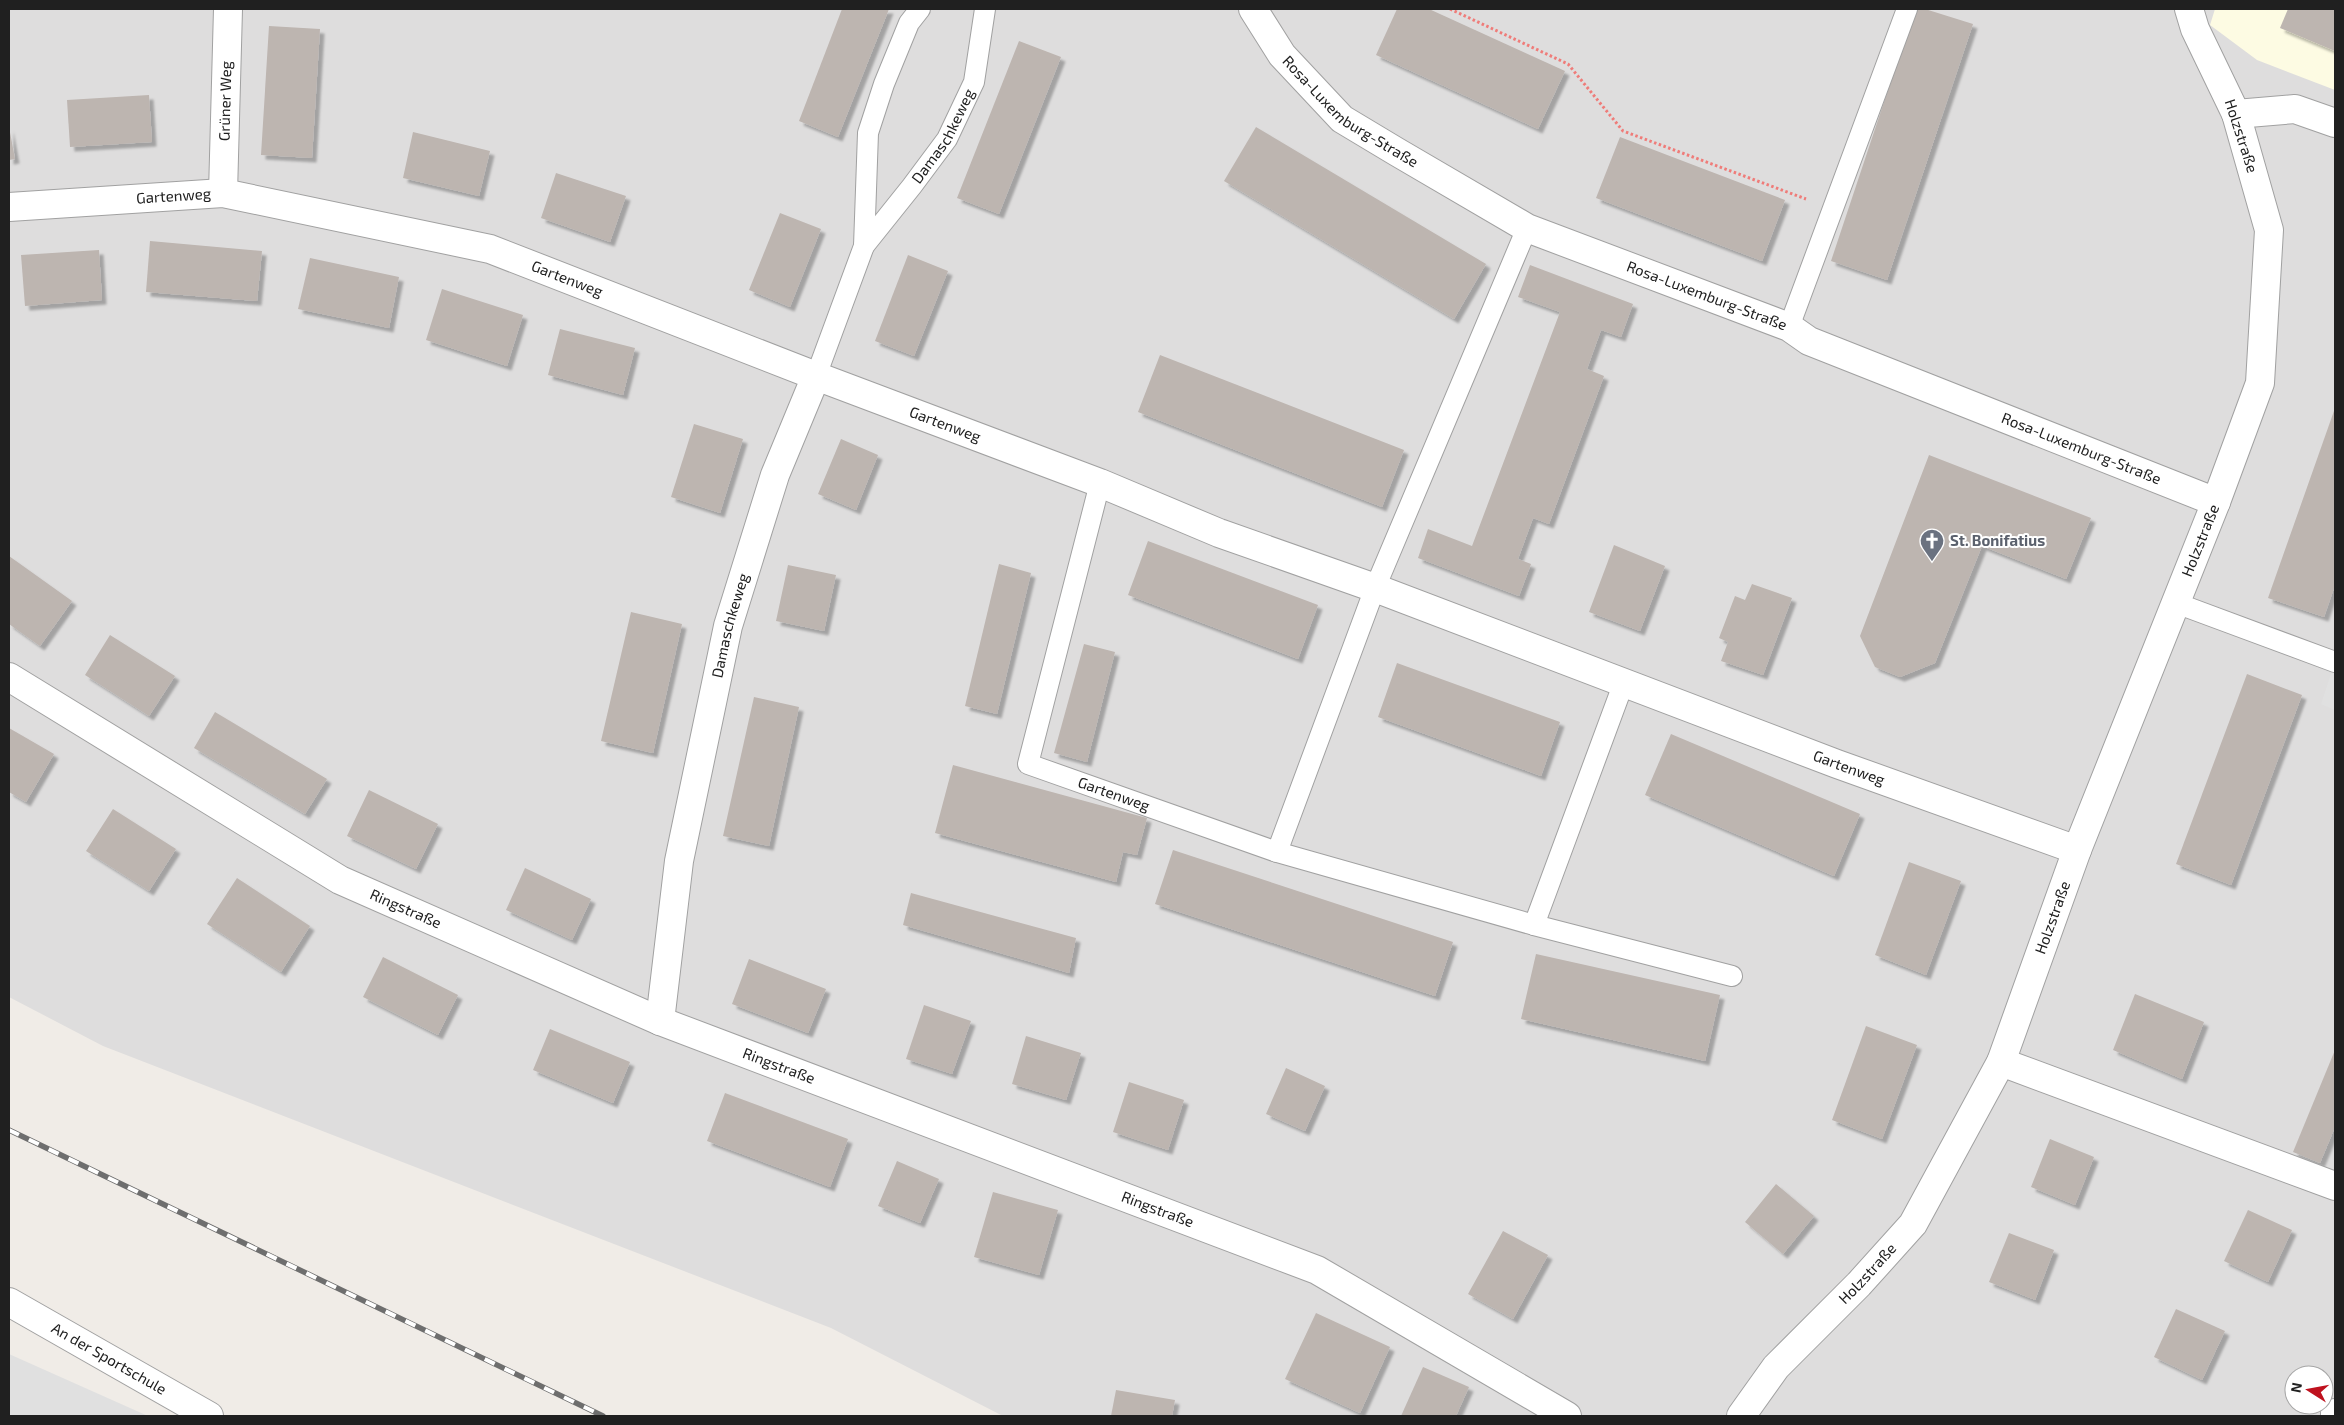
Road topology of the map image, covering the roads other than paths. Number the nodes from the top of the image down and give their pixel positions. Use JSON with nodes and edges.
{"nodes":[{"id":1,"x":228,"y":9,"type":"edge"},
{"id":2,"x":920,"y":9,"type":"edge"},
{"id":3,"x":985,"y":9,"type":"edge"},
{"id":4,"x":1252,"y":9,"type":"edge"},
{"id":5,"x":1907,"y":9,"type":"edge"},
{"id":6,"x":2189,"y":9,"type":"edge"},
{"id":7,"x":2236,"y":114,"type":"junction"},
{"id":8,"x":2335,"y":123,"type":"edge"},
{"id":9,"x":224,"y":193,"type":"junction"},
{"id":10,"x":9,"y":208,"type":"edge"},
{"id":11,"x":1527,"y":228,"type":"junction"},
{"id":12,"x":864,"y":246,"type":"junction"},
{"id":13,"x":1790,"y":327,"type":"junction"},
{"id":14,"x":816,"y":376,"type":"junction"},
{"id":15,"x":1100,"y":483,"type":"junction"},
{"id":16,"x":2216,"y":502,"type":"junction"},
{"id":17,"x":1375,"y":588,"type":"junction"},
{"id":18,"x":2176,"y":603,"type":"junction"},
{"id":19,"x":2335,"y":662,"type":"edge"},
{"id":20,"x":9,"y":677,"type":"edge"},
{"id":21,"x":1624,"y":682,"type":"junction"},
{"id":22,"x":2077,"y":850,"type":"junction"},
{"id":23,"x":1277,"y":852,"type":"junction"},
{"id":24,"x":1534,"y":925,"type":"junction"},
{"id":25,"x":1732,"y":976,"type":"dead end"},
{"id":26,"x":660,"y":1021,"type":"junction"},
{"id":27,"x":2001,"y":1062,"type":"junction"},
{"id":28,"x":2335,"y":1186,"type":"edge"},
{"id":29,"x":9,"y":1302,"type":"edge"},
{"id":30,"x":209,"y":1416,"type":"edge"},
{"id":31,"x":1567,"y":1416,"type":"edge"},
{"id":32,"x":1741,"y":1416,"type":"edge"}],
"edges":[{"from":1,"to":9,"type":"street","name":"Grüner Weg"},
{"from":2,"to":12,"type":"lane","name":"Damaschkeweg"},
{"from":3,"to":12,"type":"lane","name":"Damaschkeweg"},
{"from":4,"to":11,"type":"street","name":"Rosa-Luxemburg-Straße"},
{"from":5,"to":13,"type":"lane"},
{"from":6,"to":7,"type":"street","name":"Holzstraße"},
{"from":7,"to":8,"type":"street"},
{"from":7,"to":16,"type":"street","name":"Holzstraße"},
{"from":9,"to":10,"type":"street","name":"Gartenweg"},
{"from":9,"to":14,"type":"street","name":"Gartenweg"},
{"from":11,"to":13,"type":"street","name":"Rosa-Luxemburg-Straße"},
{"from":11,"to":17,"type":"lane"},
{"from":12,"to":14,"type":"lane","name":"Damaschkeweg"},
{"from":13,"to":16,"type":"street","name":"Rosa-Luxemburg-Straße"},
{"from":14,"to":15,"type":"street","name":"Gartenweg"},
{"from":14,"to":26,"type":"street","name":"Damaschkeweg"},
{"from":15,"to":17,"type":"street","name":"Gartenweg"},
{"from":15,"to":23,"type":"lane","name":"Gartenweg"},
{"from":16,"to":18,"type":"street","name":"Holzstraße"},
{"from":17,"to":21,"type":"street","name":"Gartenweg"},
{"from":17,"to":23,"type":"lane"},
{"from":18,"to":19,"type":"lane"},
{"from":18,"to":22,"type":"street","name":"Holzstraße"},
{"from":20,"to":26,"type":"street","name":"Ringstraße"},
{"from":21,"to":22,"type":"street","name":"Gartenweg"},
{"from":21,"to":24,"type":"lane"},
{"from":22,"to":27,"type":"street","name":"Holzstraße"},
{"from":23,"to":24,"type":"lane","name":"Gartenweg"},
{"from":24,"to":25,"type":"lane","name":"Gartenweg"},
{"from":26,"to":31,"type":"street","name":"Ringstraße"},
{"from":27,"to":28,"type":"street"},
{"from":27,"to":32,"type":"street","name":"Holzstraße"},
{"from":29,"to":30,"type":"street","name":"An der Sportschule"}]}
